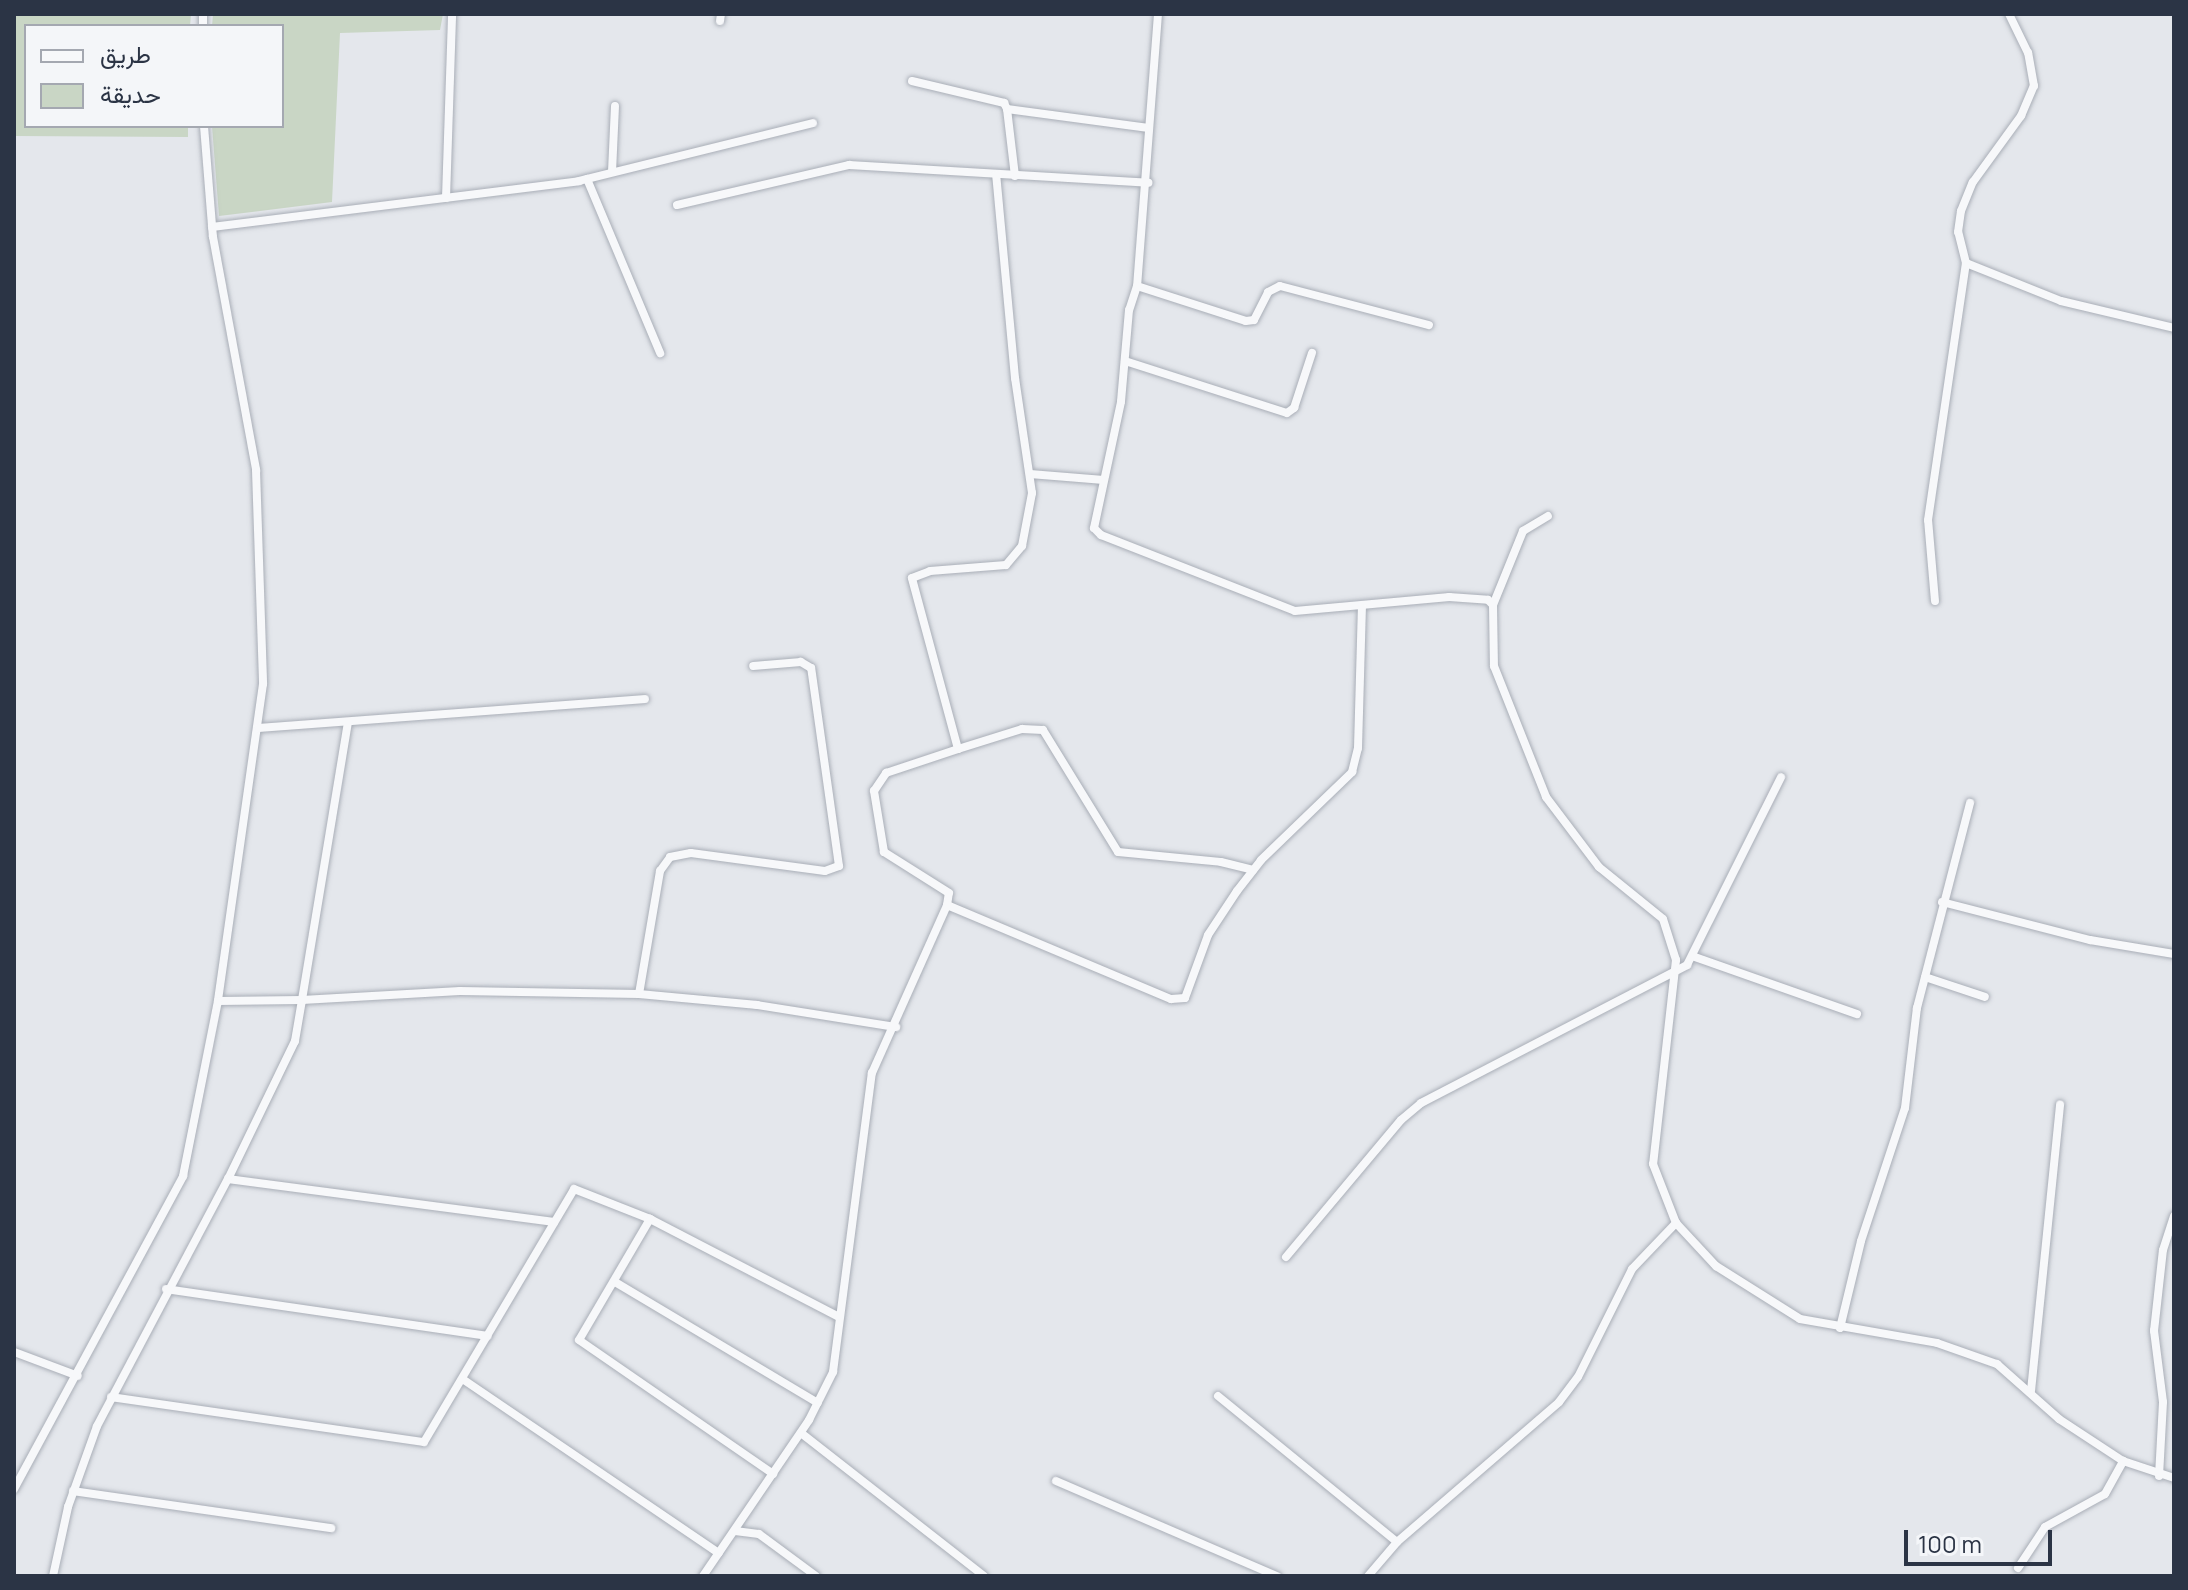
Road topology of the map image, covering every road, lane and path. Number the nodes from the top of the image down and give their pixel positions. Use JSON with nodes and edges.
{"nodes":[{"id":1,"x":452,"y":14,"type":"edge"},
{"id":2,"x":1158,"y":14,"type":"edge"},
{"id":3,"x":2009,"y":14,"type":"edge"},
{"id":4,"x":912,"y":81,"type":"dead end"},
{"id":5,"x":615,"y":106,"type":"dead end"},
{"id":6,"x":1007,"y":109,"type":"junction"},
{"id":7,"x":813,"y":123,"type":"dead end"},
{"id":8,"x":204,"y":128,"type":"edge"},
{"id":9,"x":1149,"y":128,"type":"junction"},
{"id":10,"x":612,"y":172,"type":"junction"},
{"id":11,"x":996,"y":175,"type":"junction"},
{"id":12,"x":1015,"y":176,"type":"junction"},
{"id":13,"x":587,"y":179,"type":"junction"},
{"id":14,"x":1148,"y":183,"type":"junction"},
{"id":15,"x":446,"y":198,"type":"junction"},
{"id":16,"x":677,"y":205,"type":"dead end"},
{"id":17,"x":212,"y":227,"type":"junction"},
{"id":18,"x":1966,"y":263,"type":"junction"},
{"id":19,"x":1137,"y":286,"type":"junction"},
{"id":20,"x":1429,"y":325,"type":"dead end"},
{"id":21,"x":2174,"y":328,"type":"edge"},
{"id":22,"x":660,"y":353,"type":"dead end"},
{"id":23,"x":1312,"y":353,"type":"dead end"},
{"id":24,"x":1125,"y":361,"type":"junction"},
{"id":25,"x":1030,"y":474,"type":"junction"},
{"id":26,"x":1104,"y":480,"type":"junction"},
{"id":27,"x":1548,"y":516,"type":"dead end"},
{"id":28,"x":1935,"y":601,"type":"dead end"},
{"id":29,"x":1493,"y":605,"type":"junction"},
{"id":30,"x":1362,"y":608,"type":"junction"},
{"id":31,"x":753,"y":666,"type":"dead end"},
{"id":32,"x":645,"y":699,"type":"dead end"},
{"id":33,"x":348,"y":722,"type":"junction"},
{"id":34,"x":259,"y":728,"type":"junction"},
{"id":35,"x":958,"y":749,"type":"junction"},
{"id":36,"x":1781,"y":777,"type":"dead end"},
{"id":37,"x":1970,"y":803,"type":"dead end"},
{"id":38,"x":1253,"y":870,"type":"junction"},
{"id":39,"x":1942,"y":902,"type":"junction"},
{"id":40,"x":947,"y":905,"type":"junction"},
{"id":41,"x":2174,"y":954,"type":"edge"},
{"id":42,"x":1692,"y":956,"type":"junction"},
{"id":43,"x":1675,"y":974,"type":"junction"},
{"id":44,"x":1925,"y":977,"type":"junction"},
{"id":45,"x":639,"y":994,"type":"junction"},
{"id":46,"x":1985,"y":997,"type":"dead end"},
{"id":47,"x":302,"y":1000,"type":"junction"},
{"id":48,"x":218,"y":1001,"type":"junction"},
{"id":49,"x":1857,"y":1014,"type":"dead end"},
{"id":50,"x":896,"y":1027,"type":"junction"},
{"id":51,"x":2060,"y":1104,"type":"dead end"},
{"id":52,"x":228,"y":1179,"type":"junction"},
{"id":53,"x":2174,"y":1216,"type":"edge"},
{"id":54,"x":650,"y":1219,"type":"junction"},
{"id":55,"x":554,"y":1222,"type":"junction"},
{"id":56,"x":1676,"y":1223,"type":"junction"},
{"id":57,"x":1286,"y":1257,"type":"dead end"},
{"id":58,"x":615,"y":1282,"type":"junction"},
{"id":59,"x":166,"y":1289,"type":"junction"},
{"id":60,"x":839,"y":1317,"type":"junction"},
{"id":61,"x":1840,"y":1328,"type":"junction"},
{"id":62,"x":488,"y":1336,"type":"junction"},
{"id":63,"x":14,"y":1352,"type":"edge"},
{"id":64,"x":78,"y":1376,"type":"junction"},
{"id":65,"x":464,"y":1380,"type":"junction"},
{"id":66,"x":2031,"y":1391,"type":"junction"},
{"id":67,"x":1218,"y":1396,"type":"dead end"},
{"id":68,"x":111,"y":1397,"type":"junction"},
{"id":69,"x":818,"y":1403,"type":"junction"},
{"id":70,"x":801,"y":1433,"type":"junction"},
{"id":71,"x":2123,"y":1461,"type":"junction"},
{"id":72,"x":773,"y":1474,"type":"junction"},
{"id":73,"x":2159,"y":1476,"type":"junction"},
{"id":74,"x":2174,"y":1478,"type":"edge"},
{"id":75,"x":1056,"y":1481,"type":"dead end"},
{"id":76,"x":14,"y":1489,"type":"edge"},
{"id":77,"x":73,"y":1491,"type":"junction"},
{"id":78,"x":331,"y":1528,"type":"dead end"},
{"id":79,"x":735,"y":1531,"type":"junction"},
{"id":80,"x":1397,"y":1542,"type":"junction"},
{"id":81,"x":719,"y":1553,"type":"junction"},
{"id":82,"x":2018,"y":1568,"type":"dead end"},
{"id":83,"x":53,"y":1576,"type":"edge"},
{"id":84,"x":703,"y":1576,"type":"edge"},
{"id":85,"x":816,"y":1576,"type":"edge"},
{"id":86,"x":984,"y":1576,"type":"edge"},
{"id":87,"x":1277,"y":1576,"type":"edge"},
{"id":88,"x":1368,"y":1576,"type":"edge"}],
"edges":[{"from":1,"to":15,"type":"street"},
{"from":2,"to":9,"type":"street"},
{"from":3,"to":18,"type":"street"},
{"from":4,"to":6,"type":"street"},
{"from":5,"to":10,"type":"street"},
{"from":6,"to":9,"type":"street"},
{"from":6,"to":12,"type":"street"},
{"from":7,"to":10,"type":"street"},
{"from":8,"to":17,"type":"street"},
{"from":9,"to":14,"type":"street"},
{"from":10,"to":13,"type":"street"},
{"from":11,"to":12,"type":"street"},
{"from":11,"to":16,"type":"street"},
{"from":11,"to":25,"type":"street"},
{"from":12,"to":14,"type":"street"},
{"from":13,"to":15,"type":"street"},
{"from":13,"to":22,"type":"street"},
{"from":14,"to":19,"type":"street"},
{"from":15,"to":17,"type":"street"},
{"from":17,"to":34,"type":"street"},
{"from":18,"to":21,"type":"street"},
{"from":18,"to":28,"type":"street"},
{"from":19,"to":20,"type":"street"},
{"from":19,"to":24,"type":"street"},
{"from":23,"to":24,"type":"street"},
{"from":24,"to":26,"type":"street"},
{"from":25,"to":26,"type":"street"},
{"from":25,"to":35,"type":"street"},
{"from":26,"to":30,"type":"street"},
{"from":27,"to":29,"type":"street"},
{"from":29,"to":30,"type":"street"},
{"from":29,"to":43,"type":"street"},
{"from":30,"to":38,"type":"street"},
{"from":31,"to":45,"type":"street"},
{"from":32,"to":33,"type":"street"},
{"from":33,"to":34,"type":"street"},
{"from":33,"to":47,"type":"street"},
{"from":34,"to":48,"type":"street"},
{"from":35,"to":38,"type":"street"},
{"from":35,"to":40,"type":"street"},
{"from":36,"to":42,"type":"street"},
{"from":37,"to":39,"type":"street"},
{"from":38,"to":40,"type":"street"},
{"from":39,"to":41,"type":"street"},
{"from":39,"to":44,"type":"street"},
{"from":40,"to":50,"type":"street"},
{"from":42,"to":43,"type":"street"},
{"from":42,"to":49,"type":"street"},
{"from":43,"to":56,"type":"street"},
{"from":43,"to":57,"type":"street"},
{"from":44,"to":46,"type":"street"},
{"from":44,"to":61,"type":"street"},
{"from":45,"to":47,"type":"street"},
{"from":45,"to":50,"type":"street"},
{"from":47,"to":48,"type":"street"},
{"from":47,"to":52,"type":"street"},
{"from":48,"to":64,"type":"street"},
{"from":50,"to":60,"type":"street"},
{"from":51,"to":66,"type":"street"},
{"from":52,"to":55,"type":"street"},
{"from":52,"to":59,"type":"street"},
{"from":53,"to":73,"type":"street"},
{"from":54,"to":55,"type":"street"},
{"from":54,"to":58,"type":"street"},
{"from":54,"to":60,"type":"street"},
{"from":55,"to":62,"type":"street"},
{"from":56,"to":61,"type":"street"},
{"from":56,"to":80,"type":"street"},
{"from":58,"to":69,"type":"street"},
{"from":58,"to":72,"type":"street"},
{"from":59,"to":62,"type":"street"},
{"from":59,"to":68,"type":"street"},
{"from":60,"to":69,"type":"street"},
{"from":61,"to":66,"type":"street"},
{"from":62,"to":65,"type":"street"},
{"from":63,"to":64,"type":"street"},
{"from":64,"to":76,"type":"street"},
{"from":65,"to":68,"type":"street"},
{"from":65,"to":81,"type":"street"},
{"from":66,"to":71,"type":"street"},
{"from":67,"to":80,"type":"street"},
{"from":68,"to":77,"type":"street"},
{"from":69,"to":70,"type":"street"},
{"from":70,"to":72,"type":"street"},
{"from":70,"to":86,"type":"street"},
{"from":71,"to":73,"type":"street"},
{"from":71,"to":82,"type":"street"},
{"from":72,"to":79,"type":"street"},
{"from":73,"to":74,"type":"street"},
{"from":75,"to":87,"type":"street"},
{"from":77,"to":78,"type":"street"},
{"from":77,"to":83,"type":"street"},
{"from":79,"to":81,"type":"street"},
{"from":79,"to":85,"type":"street"},
{"from":80,"to":88,"type":"street"},
{"from":81,"to":84,"type":"street"}]}
